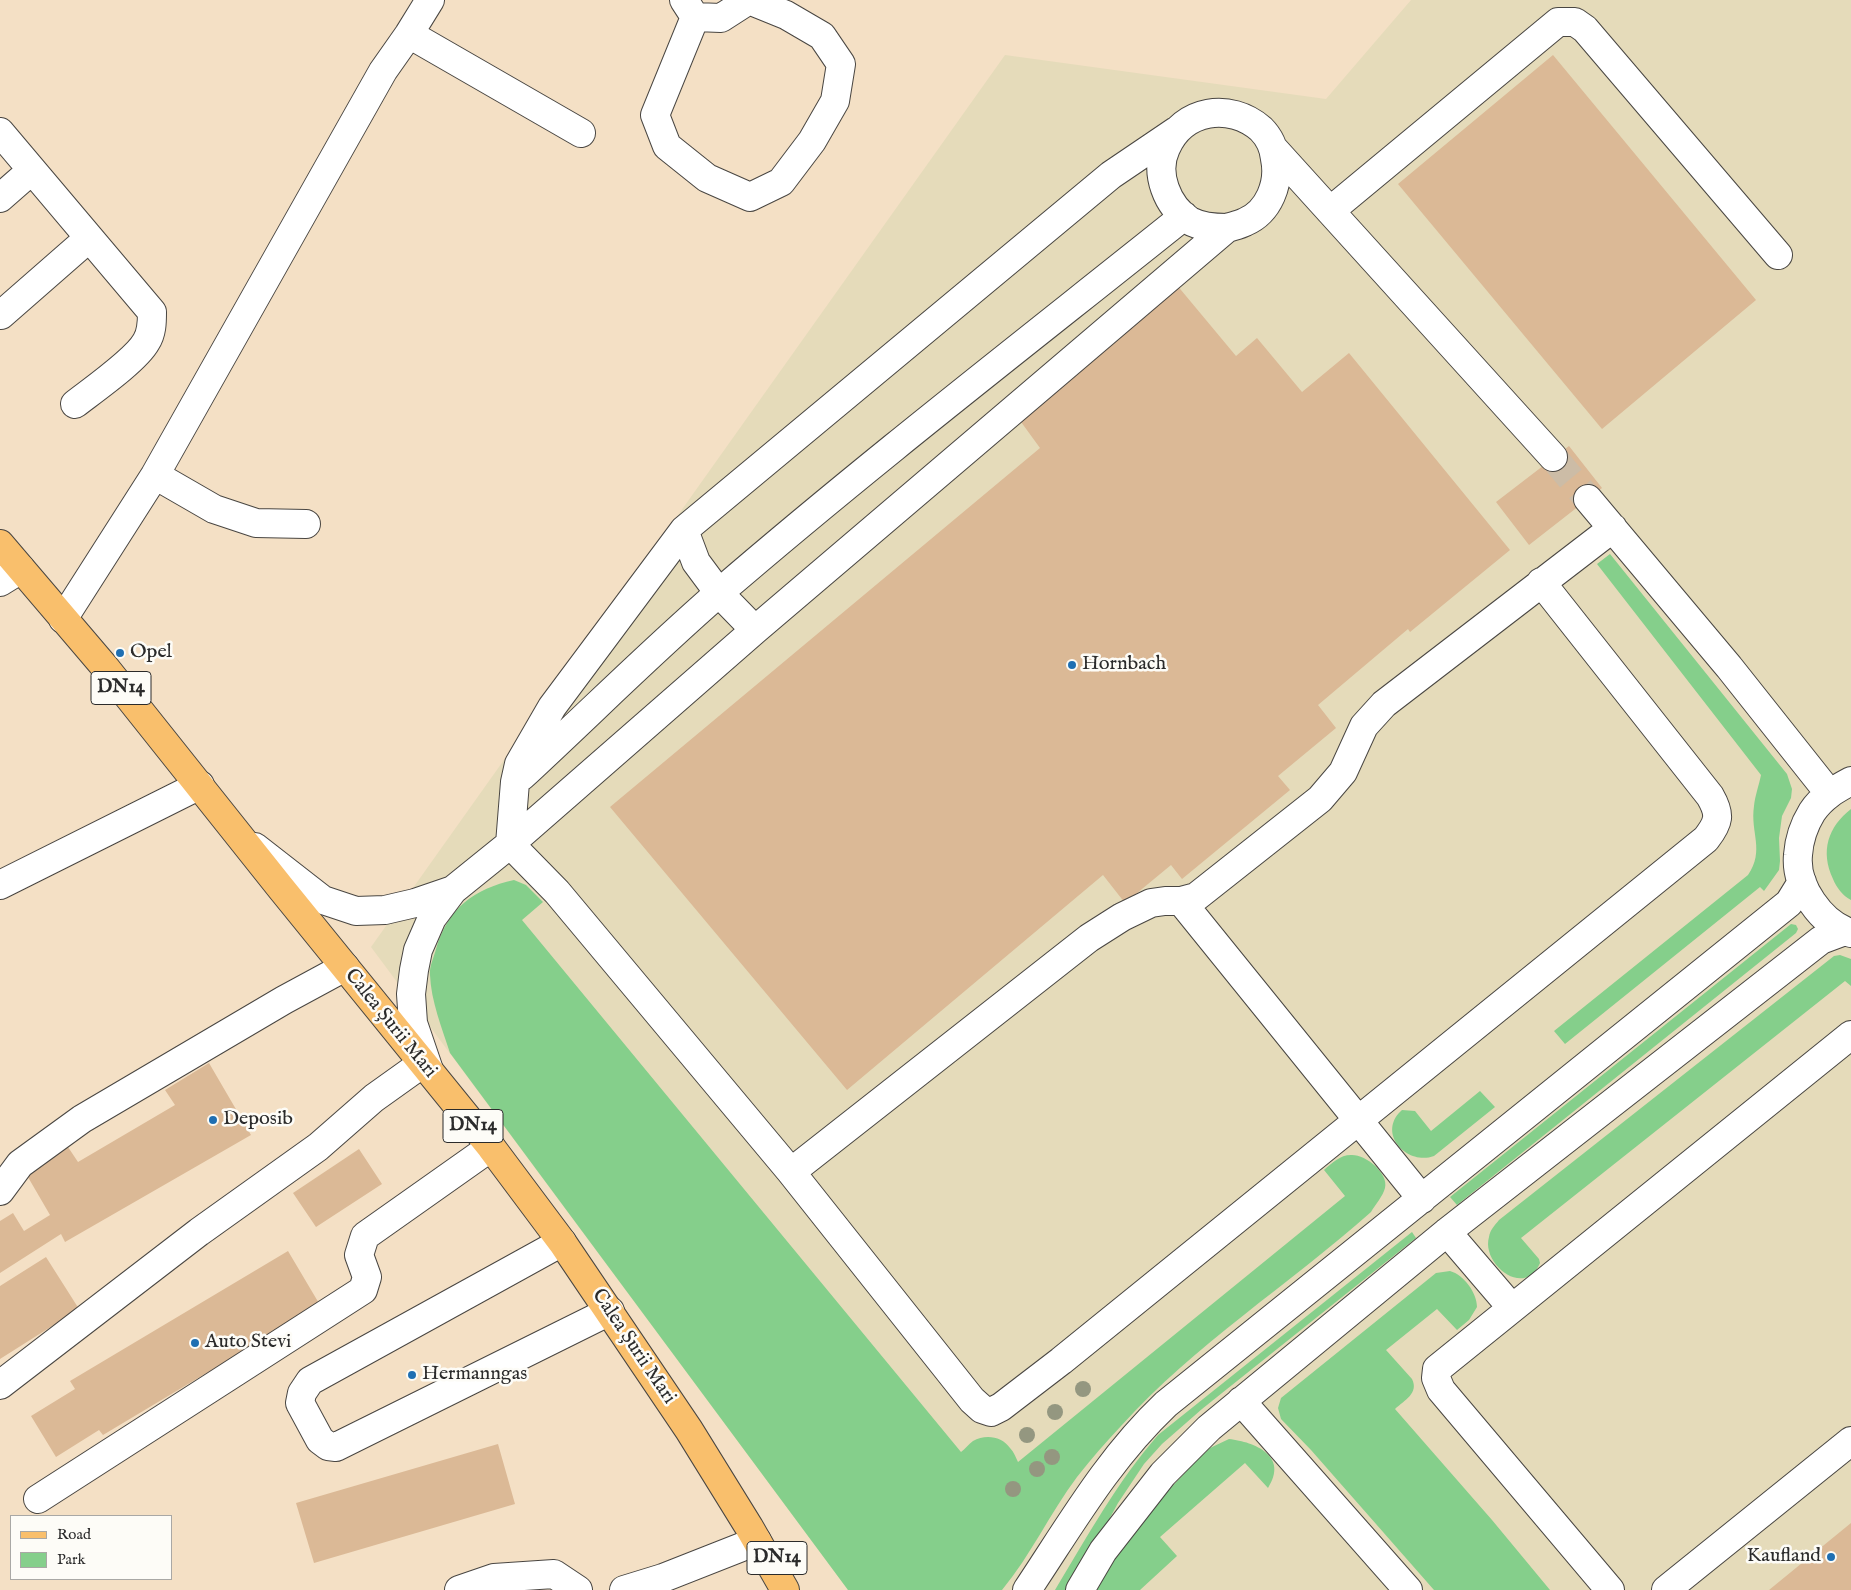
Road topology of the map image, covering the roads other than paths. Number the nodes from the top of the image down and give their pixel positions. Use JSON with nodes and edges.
{"nodes":[{"id":1,"x":430,"y":0,"type":"edge"},
{"id":2,"x":749,"y":0,"type":"edge"},
{"id":3,"x":689,"y":9,"type":"edge"},
{"id":4,"x":409,"y":34,"type":"junction"},
{"id":5,"x":0,"y":132,"type":"edge"},
{"id":6,"x":1176,"y":132,"type":"junction"},
{"id":7,"x":581,"y":133,"type":"dead end"},
{"id":8,"x":1274,"y":148,"type":"junction"},
{"id":9,"x":32,"y":170,"type":"junction"},
{"id":10,"x":0,"y":198,"type":"edge"},
{"id":11,"x":1326,"y":205,"type":"junction"},
{"id":12,"x":1184,"y":216,"type":"junction"},
{"id":13,"x":1227,"y":228,"type":"junction"},
{"id":14,"x":90,"y":238,"type":"junction"},
{"id":15,"x":1778,"y":255,"type":"dead end"},
{"id":16,"x":1,"y":315,"type":"edge"},
{"id":17,"x":75,"y":404,"type":"dead end"},
{"id":18,"x":1553,"y":458,"type":"tunnel mouth"},
{"id":19,"x":155,"y":475,"type":"junction"},
{"id":20,"x":1588,"y":499,"type":"tunnel mouth"},
{"id":21,"x":306,"y":524,"type":"dead end"},
{"id":22,"x":1613,"y":528,"type":"junction"},
{"id":23,"x":684,"y":530,"type":"junction"},
{"id":24,"x":0,"y":544,"type":"edge"},
{"id":25,"x":11,"y":576,"type":"edge"},
{"id":26,"x":1541,"y":582,"type":"junction"},
{"id":27,"x":720,"y":592,"type":"junction"},
{"id":28,"x":63,"y":619,"type":"junction"},
{"id":29,"x":755,"y":630,"type":"junction"},
{"id":30,"x":515,"y":782,"type":"junction"},
{"id":31,"x":200,"y":785,"type":"junction"},
{"id":32,"x":1840,"y":787,"type":"edge"},
{"id":33,"x":239,"y":835,"type":"junction"},
{"id":34,"x":510,"y":844,"type":"junction"},
{"id":35,"x":1802,"y":882,"type":"junction"},
{"id":36,"x":0,"y":885,"type":"edge"},
{"id":37,"x":453,"y":890,"type":"junction"},
{"id":38,"x":1181,"y":901,"type":"junction"},
{"id":39,"x":1848,"y":932,"type":"edge"},
{"id":40,"x":345,"y":968,"type":"junction"},
{"id":41,"x":1851,"y":1036,"type":"edge"},
{"id":42,"x":426,"y":1068,"type":"junction"},
{"id":43,"x":1358,"y":1120,"type":"junction"},
{"id":44,"x":491,"y":1147,"type":"junction"},
{"id":45,"x":791,"y":1172,"type":"junction"},
{"id":46,"x":0,"y":1191,"type":"edge"},
{"id":47,"x":1422,"y":1199,"type":"junction"},
{"id":48,"x":1447,"y":1232,"type":"junction"},
{"id":49,"x":562,"y":1242,"type":"junction"},
{"id":50,"x":1512,"y":1308,"type":"junction"},
{"id":51,"x":610,"y":1311,"type":"junction"},
{"id":52,"x":0,"y":1385,"type":"edge"},
{"id":53,"x":1241,"y":1401,"type":"junction"},
{"id":54,"x":1851,"y":1441,"type":"edge"},
{"id":55,"x":38,"y":1500,"type":"dead end"},
{"id":56,"x":753,"y":1534,"type":"junction"},
{"id":57,"x":459,"y":1590,"type":"edge"},
{"id":58,"x":578,"y":1590,"type":"edge"},
{"id":59,"x":624,"y":1590,"type":"edge"},
{"id":60,"x":785,"y":1590,"type":"edge"},
{"id":61,"x":805,"y":1590,"type":"edge"},
{"id":62,"x":1027,"y":1590,"type":"edge"},
{"id":63,"x":1080,"y":1590,"type":"edge"},
{"id":64,"x":1408,"y":1590,"type":"edge"},
{"id":65,"x":1610,"y":1590,"type":"edge"},
{"id":66,"x":1666,"y":1590,"type":"edge"}],
"edges":[{"from":1,"to":4,"type":"lane"},
{"from":2,"to":3,"type":"lane"},
{"from":2,"to":3,"type":"lane"},
{"from":4,"to":7,"type":"lane"},
{"from":4,"to":19,"type":"lane"},
{"from":5,"to":9,"type":"lane"},
{"from":6,"to":8,"type":"lane"},
{"from":6,"to":12,"type":"lane"},
{"from":6,"to":23,"type":"lane"},
{"from":8,"to":11,"type":"lane"},
{"from":8,"to":13,"type":"lane"},
{"from":9,"to":10,"type":"lane"},
{"from":9,"to":14,"type":"lane"},
{"from":11,"to":15,"type":"lane"},
{"from":11,"to":18,"type":"lane"},
{"from":12,"to":13,"type":"lane"},
{"from":12,"to":27,"type":"lane"},
{"from":13,"to":29,"type":"lane"},
{"from":14,"to":16,"type":"lane"},
{"from":14,"to":17,"type":"lane"},
{"from":19,"to":21,"type":"lane"},
{"from":19,"to":28,"type":"lane"},
{"from":20,"to":22,"type":"lane"},
{"from":22,"to":26,"type":"lane"},
{"from":22,"to":32,"type":"lane"},
{"from":23,"to":27,"type":"lane"},
{"from":23,"to":30,"type":"lane"},
{"from":24,"to":25,"type":"main road","name":"Calea Șurii Mari","number":"DN14"},
{"from":25,"to":28,"type":"main road","name":"Calea Șurii Mari","number":"DN14"},
{"from":26,"to":38,"type":"lane"},
{"from":26,"to":43,"type":"lane"},
{"from":27,"to":29,"type":"lane"},
{"from":27,"to":30,"type":"lane"},
{"from":28,"to":31,"type":"main road","name":"Calea Șurii Mari","number":"DN14"},
{"from":29,"to":34,"type":"lane"},
{"from":30,"to":34,"type":"lane"},
{"from":31,"to":33,"type":"main road","name":"Calea Șurii Mari","number":"DN14"},
{"from":31,"to":36,"type":"lane"},
{"from":32,"to":35,"type":"lane"},
{"from":33,"to":37,"type":"lane"},
{"from":33,"to":40,"type":"main road","name":"Calea Șurii Mari","number":"DN14"},
{"from":34,"to":37,"type":"lane"},
{"from":34,"to":45,"type":"lane"},
{"from":35,"to":39,"type":"lane"},
{"from":35,"to":47,"type":"lane"},
{"from":37,"to":42,"type":"lane"},
{"from":38,"to":43,"type":"lane"},
{"from":38,"to":45,"type":"lane"},
{"from":39,"to":48,"type":"lane"},
{"from":40,"to":42,"type":"main road","name":"Calea Șurii Mari","number":"DN14"},
{"from":40,"to":46,"type":"lane"},
{"from":41,"to":50,"type":"lane"},
{"from":42,"to":44,"type":"main road","name":"Calea Șurii Mari","number":"DN14"},
{"from":42,"to":52,"type":"lane"},
{"from":43,"to":45,"type":"lane"},
{"from":43,"to":47,"type":"lane"},
{"from":44,"to":49,"type":"main road","name":"Calea Șurii Mari","number":"DN14"},
{"from":44,"to":55,"type":"lane"},
{"from":47,"to":62,"type":"lane"},
{"from":48,"to":50,"type":"lane"},
{"from":48,"to":53,"type":"lane"},
{"from":49,"to":51,"type":"main road","name":"Calea Șurii Mari","number":"DN14"},
{"from":49,"to":51,"type":"lane"},
{"from":50,"to":65,"type":"lane"},
{"from":51,"to":56,"type":"main road","name":"Calea Șurii Mari","number":"DN14"},
{"from":53,"to":63,"type":"lane"},
{"from":53,"to":64,"type":"lane"},
{"from":54,"to":66,"type":"lane"},
{"from":56,"to":59,"type":"lane"},
{"from":56,"to":60,"type":"main road","name":"Calea Șurii Mari","number":"DN14"},
{"from":56,"to":61,"type":"main road","name":"Calea Șurii Mari","number":"DN14"},
{"from":57,"to":58,"type":"lane"}]}
